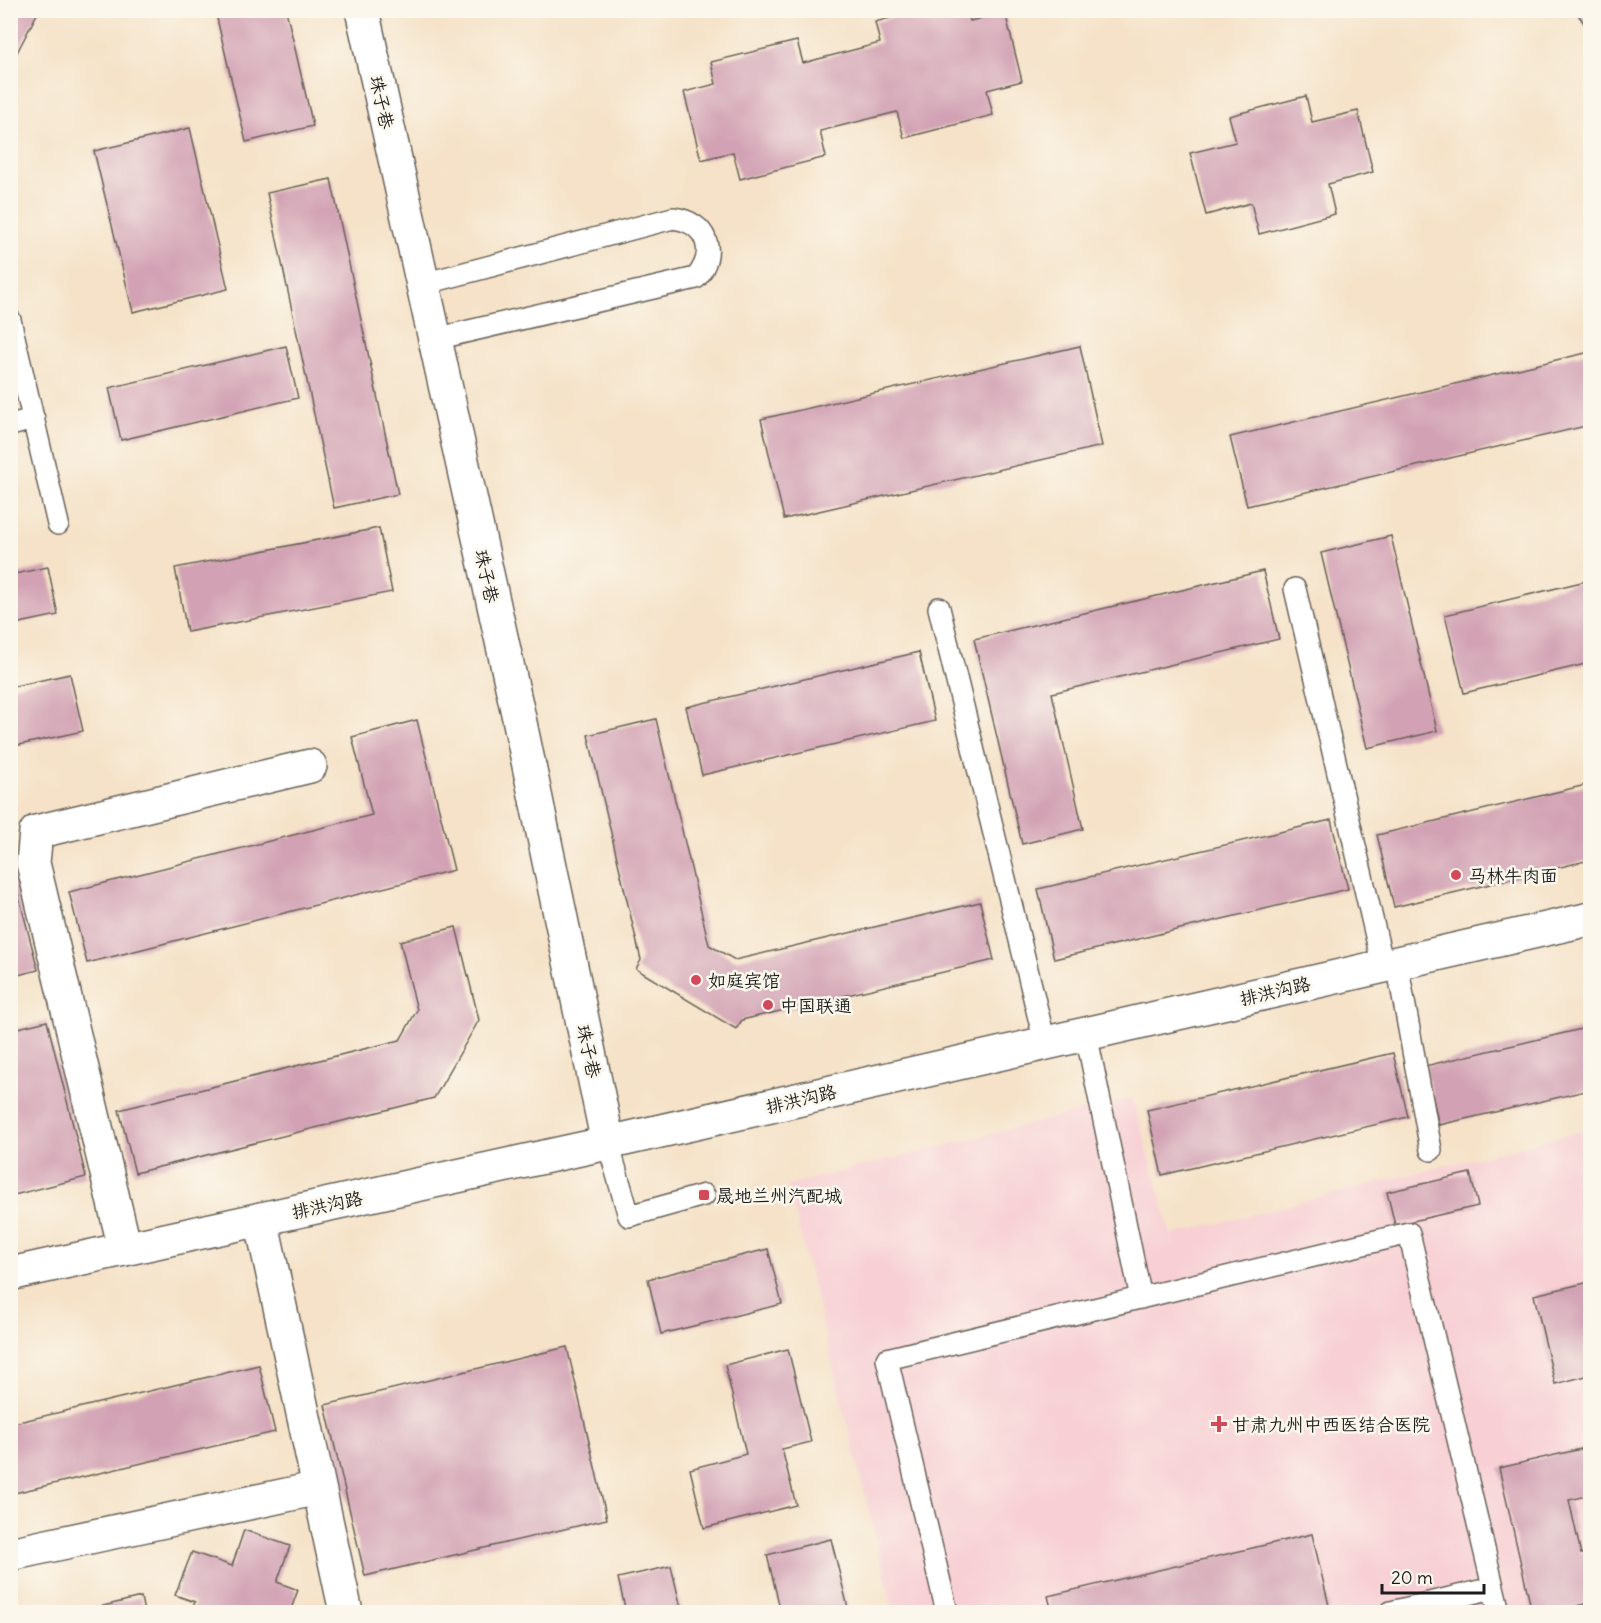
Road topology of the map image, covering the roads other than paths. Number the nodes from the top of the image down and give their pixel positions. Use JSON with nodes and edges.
{"nodes":[{"id":1,"x":362,"y":10,"type":"edge"},
{"id":2,"x":423,"y":284,"type":"junction"},
{"id":3,"x":10,"y":320,"type":"edge"},
{"id":4,"x":435,"y":339,"type":"junction"},
{"id":5,"x":34,"y":419,"type":"junction"},
{"id":6,"x":10,"y":425,"type":"edge"},
{"id":7,"x":58,"y":524,"type":"dead end"},
{"id":8,"x":1295,"y":589,"type":"dead end"},
{"id":9,"x":939,"y":608,"type":"dead end"},
{"id":10,"x":310,"y":766,"type":"dead end"},
{"id":11,"x":1590,"y":919,"type":"edge"},
{"id":12,"x":1390,"y":964,"type":"junction"},
{"id":13,"x":1086,"y":1034,"type":"junction"},
{"id":14,"x":1045,"y":1043,"type":"junction"},
{"id":15,"x":608,"y":1143,"type":"junction"},
{"id":16,"x":1431,"y":1150,"type":"dead end"},
{"id":17,"x":704,"y":1195,"type":"dead end"},
{"id":18,"x":261,"y":1219,"type":"junction"},
{"id":19,"x":125,"y":1249,"type":"junction"},
{"id":20,"x":10,"y":1275,"type":"edge"},
{"id":21,"x":1141,"y":1298,"type":"junction"},
{"id":22,"x":319,"y":1488,"type":"junction"},
{"id":23,"x":10,"y":1554,"type":"edge"},
{"id":24,"x":1493,"y":1588,"type":"junction"},
{"id":25,"x":346,"y":1612,"type":"edge"},
{"id":26,"x":947,"y":1612,"type":"edge"},
{"id":27,"x":1391,"y":1612,"type":"edge"},
{"id":28,"x":1499,"y":1612,"type":"edge"}],
"edges":[{"from":1,"to":2,"type":"street","name":"珠子巷"},
{"from":2,"to":4,"type":"street","name":"珠子巷"},
{"from":2,"to":4,"type":"lane"},
{"from":3,"to":5,"type":"lane"},
{"from":4,"to":15,"type":"street","name":"珠子巷"},
{"from":5,"to":6,"type":"lane"},
{"from":5,"to":7,"type":"lane"},
{"from":8,"to":12,"type":"lane"},
{"from":9,"to":14,"type":"lane"},
{"from":10,"to":19,"type":"street"},
{"from":11,"to":12,"type":"street","name":"排洪沟路"},
{"from":12,"to":13,"type":"street","name":"排洪沟路"},
{"from":12,"to":16,"type":"lane"},
{"from":13,"to":14,"type":"street","name":"排洪沟路"},
{"from":13,"to":21,"type":"lane"},
{"from":14,"to":15,"type":"street","name":"排洪沟路"},
{"from":15,"to":17,"type":"lane"},
{"from":15,"to":18,"type":"street","name":"排洪沟路"},
{"from":18,"to":19,"type":"street","name":"排洪沟路"},
{"from":18,"to":22,"type":"street"},
{"from":19,"to":20,"type":"street","name":"排洪沟路"},
{"from":21,"to":24,"type":"lane"},
{"from":21,"to":26,"type":"lane"},
{"from":22,"to":23,"type":"street"},
{"from":22,"to":25,"type":"street"},
{"from":24,"to":27,"type":"lane"},
{"from":24,"to":28,"type":"lane"}]}
